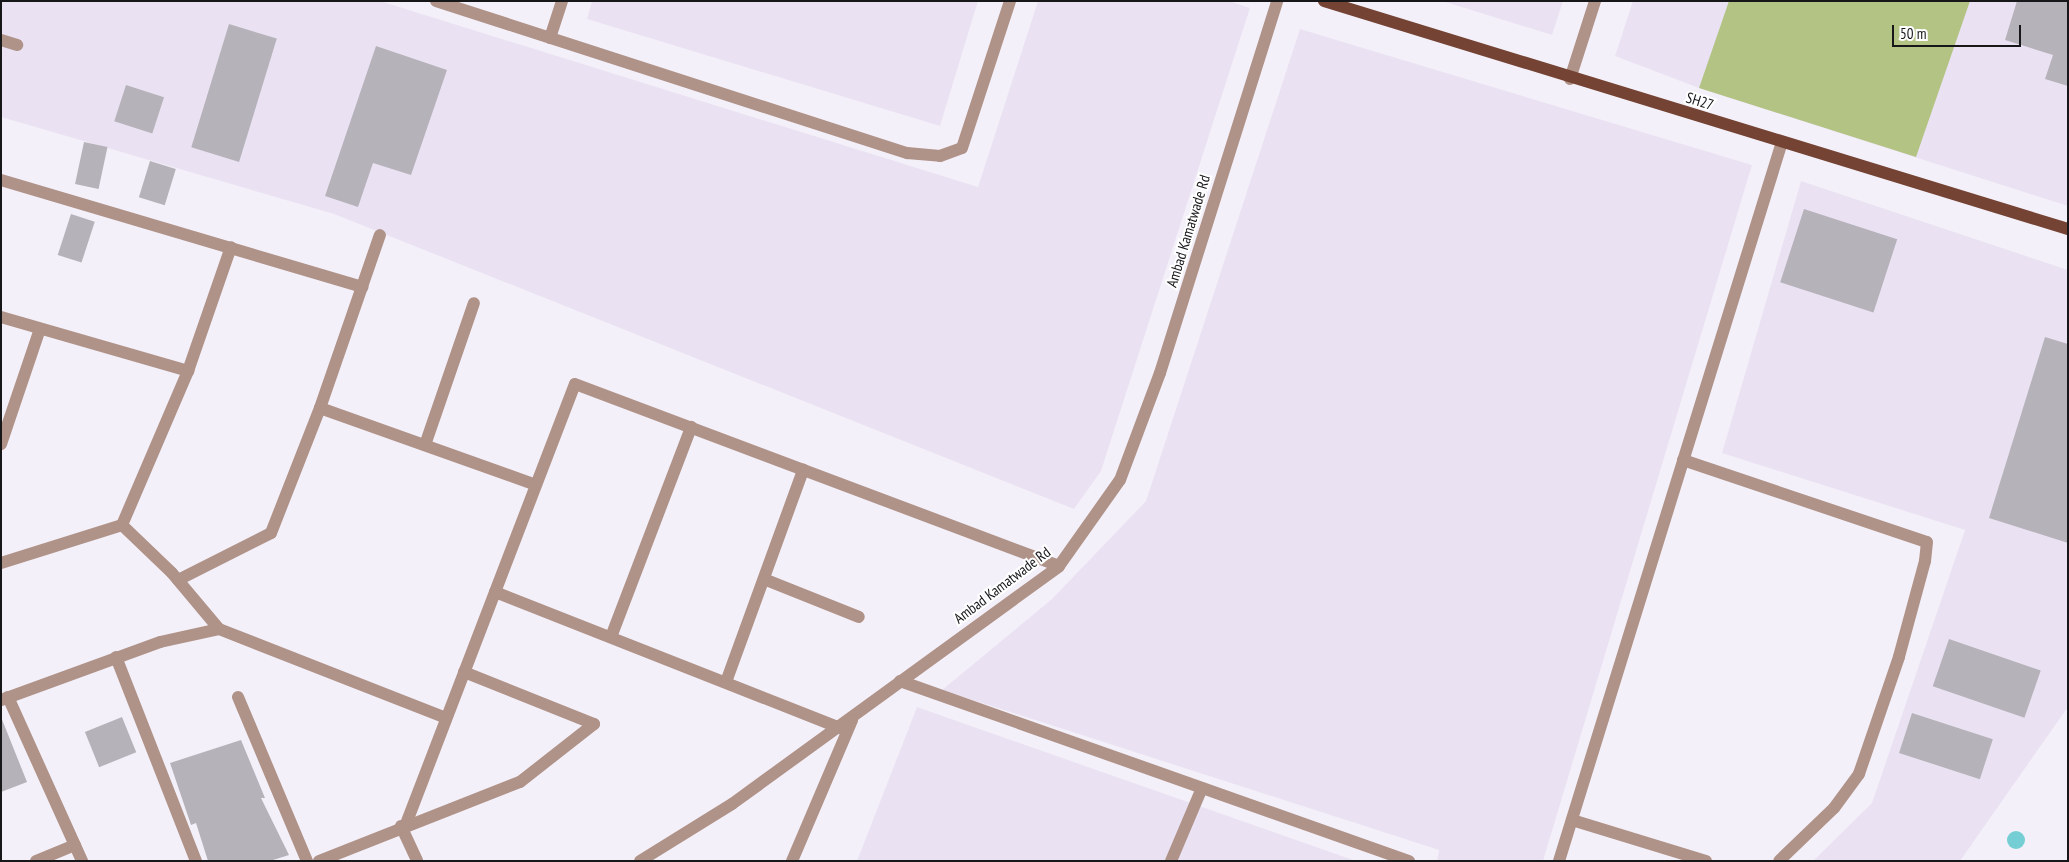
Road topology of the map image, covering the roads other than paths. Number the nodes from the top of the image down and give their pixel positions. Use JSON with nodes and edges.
{"nodes":[{"id":1,"x":436,"y":1,"type":"edge"},
{"id":2,"x":562,"y":1,"type":"edge"},
{"id":3,"x":1010,"y":1,"type":"edge"},
{"id":4,"x":1277,"y":1,"type":"edge"},
{"id":5,"x":1324,"y":1,"type":"edge"},
{"id":6,"x":1595,"y":1,"type":"edge"},
{"id":7,"x":550,"y":38,"type":"junction"},
{"id":8,"x":1,"y":40,"type":"edge"},
{"id":9,"x":17,"y":46,"type":"dead end"},
{"id":10,"x":1570,"y":79,"type":"junction"},
{"id":11,"x":1782,"y":142,"type":"junction"},
{"id":12,"x":1,"y":180,"type":"edge"},
{"id":13,"x":2068,"y":229,"type":"edge"},
{"id":14,"x":380,"y":235,"type":"dead end"},
{"id":15,"x":231,"y":247,"type":"junction"},
{"id":16,"x":362,"y":287,"type":"junction"},
{"id":17,"x":474,"y":303,"type":"dead end"},
{"id":18,"x":1,"y":318,"type":"edge"},
{"id":19,"x":40,"y":328,"type":"junction"},
{"id":20,"x":188,"y":371,"type":"junction"},
{"id":21,"x":320,"y":408,"type":"junction"},
{"id":22,"x":691,"y":427,"type":"junction"},
{"id":23,"x":1,"y":444,"type":"edge"},
{"id":24,"x":425,"y":445,"type":"junction"},
{"id":25,"x":1683,"y":460,"type":"junction"},
{"id":26,"x":803,"y":470,"type":"junction"},
{"id":27,"x":536,"y":485,"type":"junction"},
{"id":28,"x":122,"y":525,"type":"junction"},
{"id":29,"x":1,"y":563,"type":"edge"},
{"id":30,"x":1059,"y":566,"type":"junction"},
{"id":31,"x":764,"y":579,"type":"junction"},
{"id":32,"x":178,"y":580,"type":"junction"},
{"id":33,"x":495,"y":592,"type":"junction"},
{"id":34,"x":859,"y":617,"type":"dead end"},
{"id":35,"x":219,"y":629,"type":"junction"},
{"id":36,"x":611,"y":637,"type":"junction"},
{"id":37,"x":116,"y":657,"type":"junction"},
{"id":38,"x":464,"y":672,"type":"junction"},
{"id":39,"x":900,"y":681,"type":"junction"},
{"id":40,"x":726,"y":682,"type":"junction"},
{"id":41,"x":238,"y":697,"type":"dead end"},
{"id":42,"x":4,"y":698,"type":"edge"},
{"id":43,"x":854,"y":715,"type":"junction"},
{"id":44,"x":446,"y":718,"type":"junction"},
{"id":45,"x":841,"y":728,"type":"junction"},
{"id":46,"x":1202,"y":788,"type":"junction"},
{"id":47,"x":1572,"y":820,"type":"junction"},
{"id":48,"x":403,"y":825,"type":"junction"},
{"id":49,"x":75,"y":846,"type":"junction"},
{"id":50,"x":36,"y":861,"type":"edge"},
{"id":51,"x":82,"y":861,"type":"edge"},
{"id":52,"x":196,"y":861,"type":"edge"},
{"id":53,"x":308,"y":861,"type":"edge"},
{"id":54,"x":319,"y":861,"type":"edge"},
{"id":55,"x":417,"y":861,"type":"edge"},
{"id":56,"x":640,"y":861,"type":"edge"},
{"id":57,"x":792,"y":861,"type":"edge"},
{"id":58,"x":1171,"y":861,"type":"edge"},
{"id":59,"x":1408,"y":861,"type":"edge"},
{"id":60,"x":1559,"y":861,"type":"edge"},
{"id":61,"x":1706,"y":861,"type":"edge"},
{"id":62,"x":1779,"y":861,"type":"edge"}],
"edges":[{"from":1,"to":7,"type":"street"},
{"from":2,"to":7,"type":"street"},
{"from":3,"to":7,"type":"street"},
{"from":4,"to":30,"type":"street","name":"Ambad Kamatwade Rd"},
{"from":5,"to":10,"type":"main road","name":"SH27","number":"SH27"},
{"from":6,"to":10,"type":"street"},
{"from":8,"to":9,"type":"street"},
{"from":10,"to":11,"type":"main road","name":"SH27","number":"SH27"},
{"from":11,"to":13,"type":"main road","name":"SH27","number":"SH27"},
{"from":11,"to":25,"type":"street"},
{"from":12,"to":15,"type":"street"},
{"from":14,"to":16,"type":"street"},
{"from":15,"to":16,"type":"street"},
{"from":15,"to":20,"type":"street"},
{"from":16,"to":21,"type":"street"},
{"from":17,"to":24,"type":"street"},
{"from":18,"to":19,"type":"street"},
{"from":19,"to":20,"type":"street"},
{"from":19,"to":23,"type":"street"},
{"from":20,"to":28,"type":"street"},
{"from":21,"to":24,"type":"street"},
{"from":21,"to":32,"type":"street"},
{"from":22,"to":26,"type":"street"},
{"from":22,"to":27,"type":"street"},
{"from":22,"to":36,"type":"street"},
{"from":24,"to":27,"type":"street"},
{"from":25,"to":47,"type":"street"},
{"from":25,"to":62,"type":"street"},
{"from":26,"to":30,"type":"street"},
{"from":26,"to":31,"type":"street"},
{"from":27,"to":33,"type":"street"},
{"from":28,"to":29,"type":"street"},
{"from":28,"to":32,"type":"street"},
{"from":30,"to":39,"type":"street","name":"Ambad Kamatwade Rd"},
{"from":31,"to":34,"type":"street"},
{"from":31,"to":40,"type":"street"},
{"from":32,"to":35,"type":"street"},
{"from":33,"to":36,"type":"street"},
{"from":33,"to":38,"type":"street"},
{"from":35,"to":37,"type":"street"},
{"from":35,"to":44,"type":"street"},
{"from":36,"to":40,"type":"street"},
{"from":37,"to":42,"type":"street"},
{"from":37,"to":52,"type":"street"},
{"from":38,"to":44,"type":"street"},
{"from":38,"to":48,"type":"street"},
{"from":39,"to":43,"type":"street","name":"Ambad Kamatwade Rd"},
{"from":39,"to":46,"type":"street"},
{"from":40,"to":45,"type":"street"},
{"from":41,"to":53,"type":"street"},
{"from":42,"to":49,"type":"street"},
{"from":43,"to":45,"type":"street","name":"Ambad Kamatwade Rd"},
{"from":43,"to":57,"type":"street"},
{"from":44,"to":48,"type":"street"},
{"from":45,"to":56,"type":"street","name":"Ambad Kamatwade Rd"},
{"from":46,"to":58,"type":"street"},
{"from":46,"to":59,"type":"street"},
{"from":47,"to":60,"type":"street"},
{"from":47,"to":61,"type":"street"},
{"from":48,"to":54,"type":"street"},
{"from":48,"to":55,"type":"street"},
{"from":49,"to":50,"type":"street"},
{"from":49,"to":51,"type":"street"}]}
